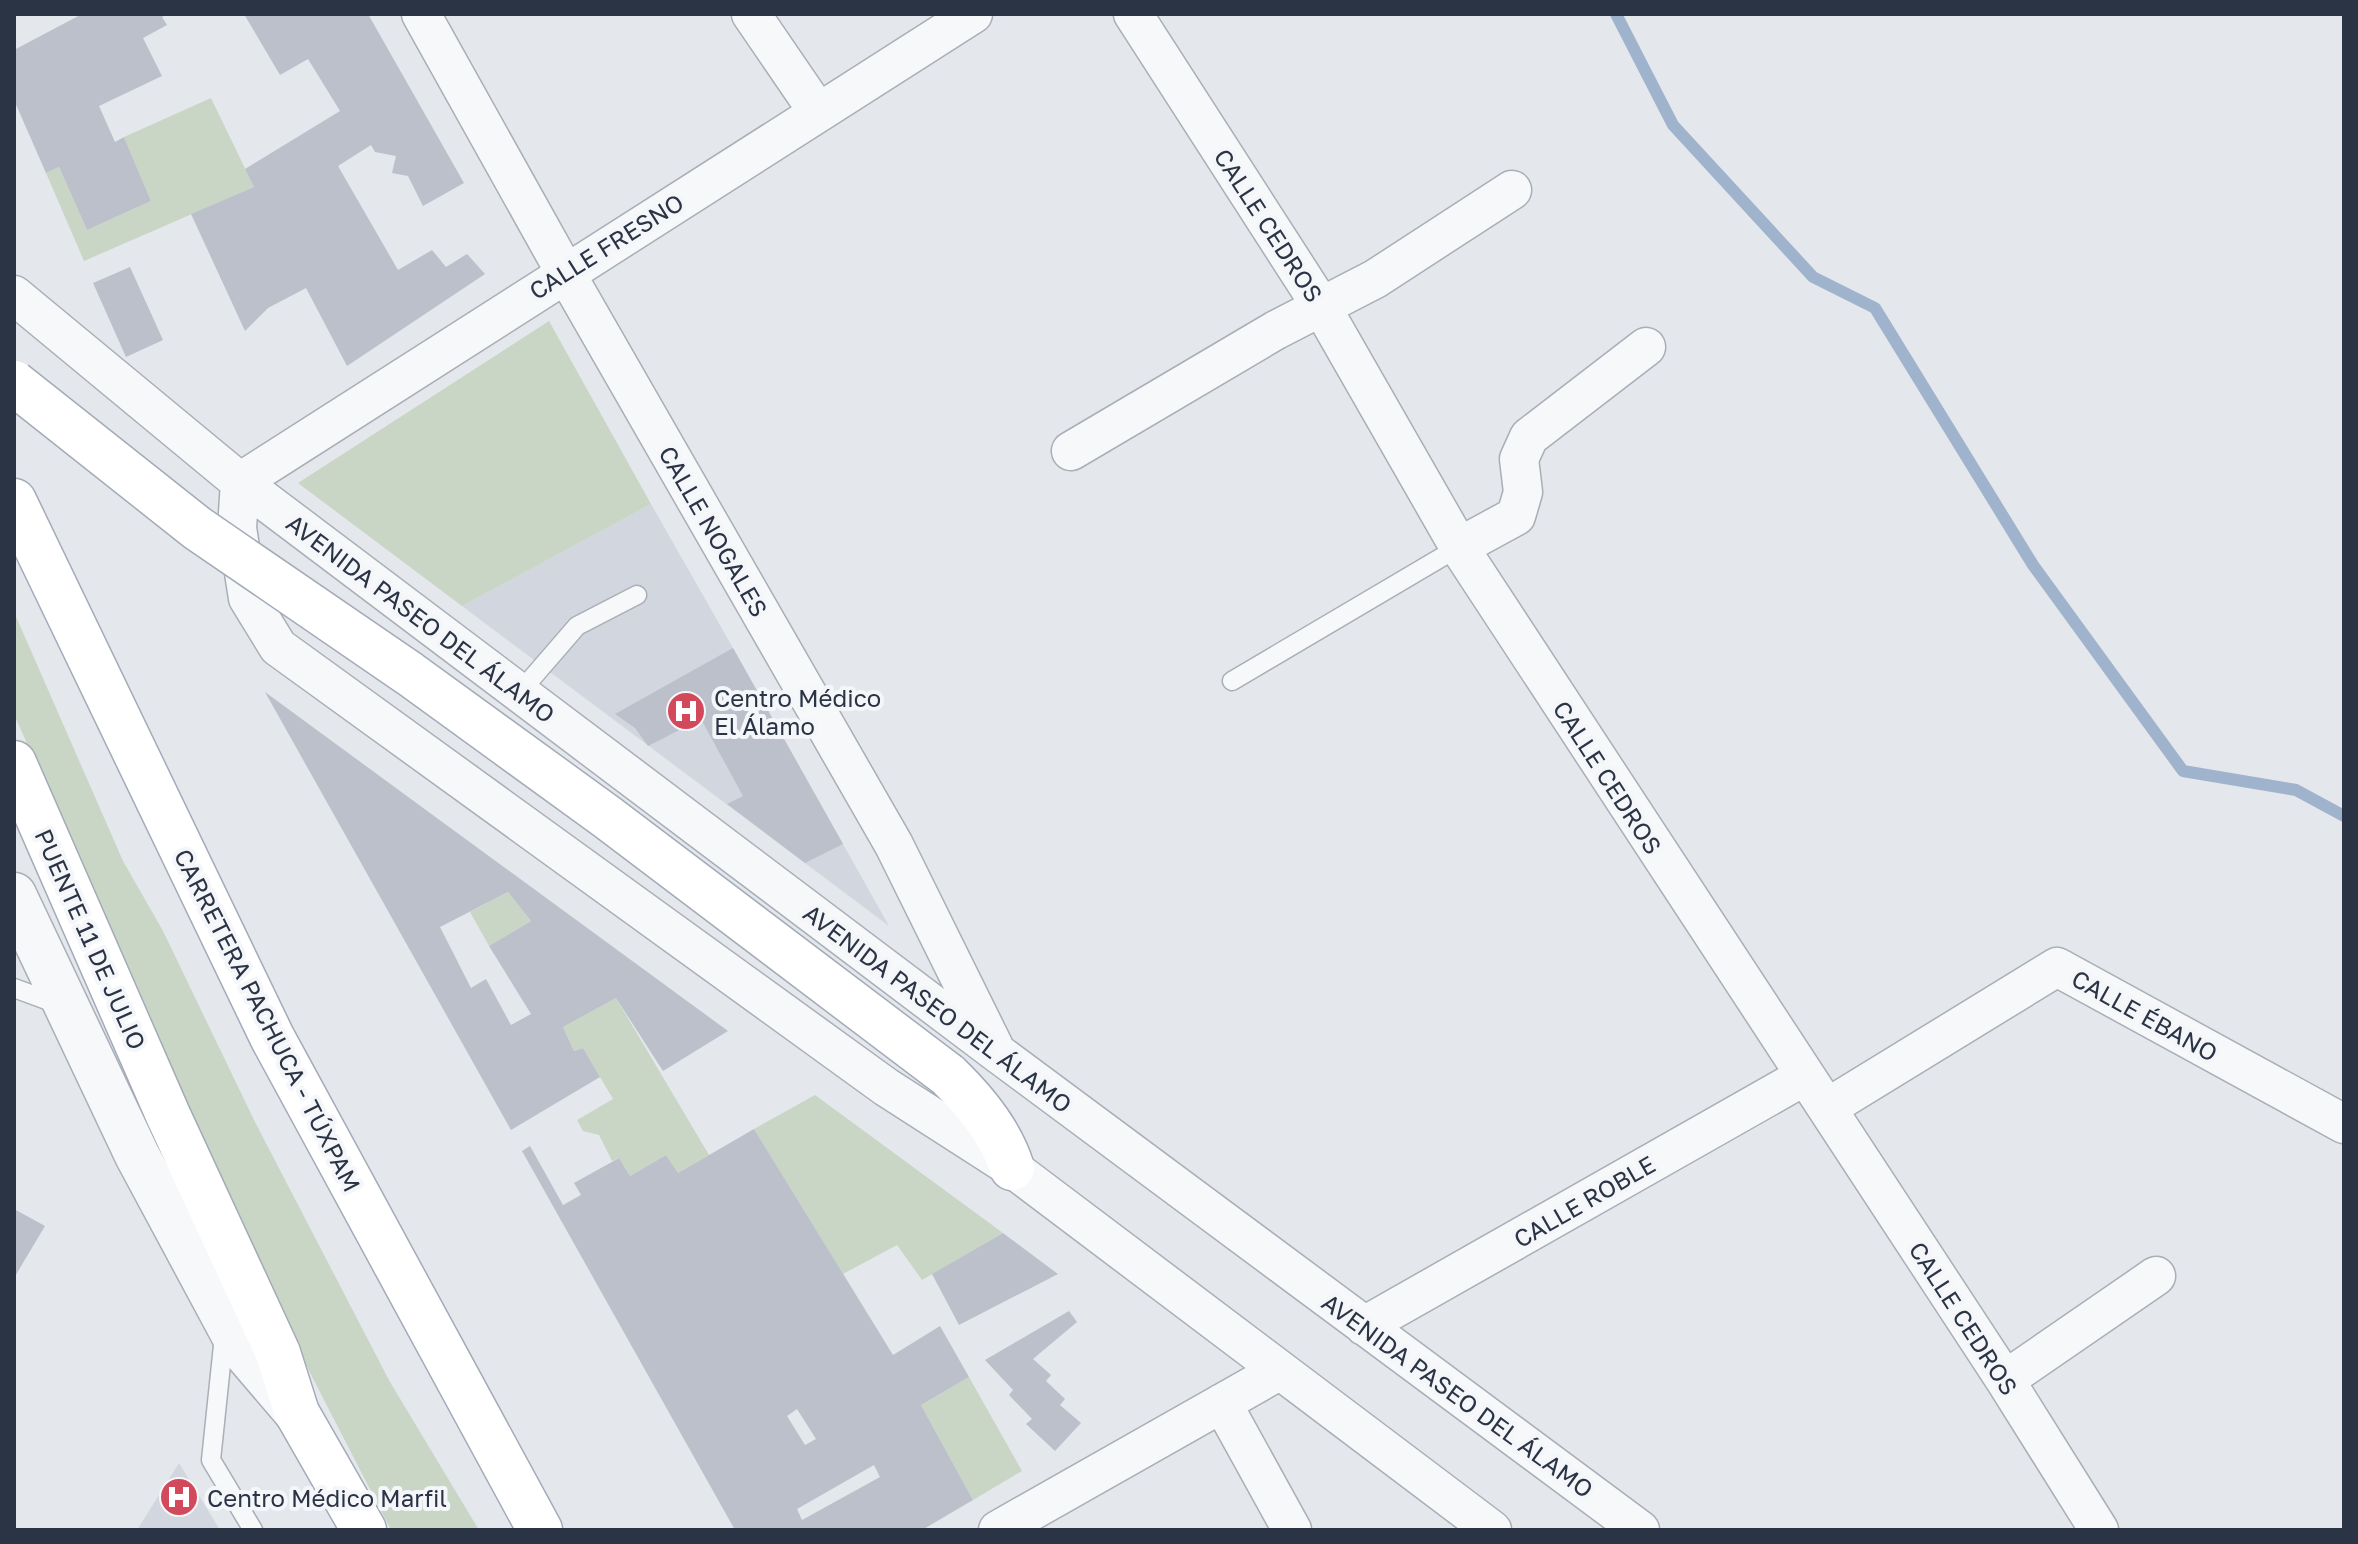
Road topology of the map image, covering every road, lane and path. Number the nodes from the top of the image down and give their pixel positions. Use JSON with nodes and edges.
{"nodes":[{"id":1,"x":421,"y":14,"type":"edge"},
{"id":2,"x":751,"y":14,"type":"edge"},
{"id":3,"x":973,"y":14,"type":"edge"},
{"id":4,"x":1133,"y":14,"type":"edge"},
{"id":5,"x":818,"y":112,"type":"junction"},
{"id":6,"x":1512,"y":190,"type":"dead end"},
{"id":7,"x":565,"y":272,"type":"junction"},
{"id":8,"x":14,"y":295,"type":"edge"},
{"id":9,"x":1321,"y":306,"type":"junction"},
{"id":10,"x":1646,"y":347,"type":"dead end"},
{"id":11,"x":14,"y":383,"type":"edge"},
{"id":12,"x":1071,"y":451,"type":"dead end"},
{"id":13,"x":240,"y":482,"type":"junction"},
{"id":14,"x":14,"y":501,"type":"edge"},
{"id":15,"x":1459,"y":547,"type":"junction"},
{"id":16,"x":637,"y":595,"type":"dead end"},
{"id":17,"x":1232,"y":681,"type":"dead end"},
{"id":18,"x":520,"y":692,"type":"junction"},
{"id":19,"x":14,"y":763,"type":"edge"},
{"id":20,"x":14,"y":895,"type":"edge"},
{"id":21,"x":14,"y":988,"type":"edge"},
{"id":22,"x":67,"y":1008,"type":"junction"},
{"id":23,"x":996,"y":1052,"type":"junction"},
{"id":24,"x":1803,"y":1077,"type":"junction"},
{"id":25,"x":1827,"y":1108,"type":"junction"},
{"id":26,"x":2344,"y":1124,"type":"edge"},
{"id":27,"x":1012,"y":1168,"type":"junction"},
{"id":28,"x":2156,"y":1276,"type":"dead end"},
{"id":29,"x":226,"y":1322,"type":"junction"},
{"id":30,"x":1364,"y":1326,"type":"junction"},
{"id":31,"x":1277,"y":1372,"type":"junction"},
{"id":32,"x":2005,"y":1380,"type":"junction"},
{"id":33,"x":1222,"y":1403,"type":"junction"},
{"id":34,"x":297,"y":1413,"type":"junction"},
{"id":35,"x":253,"y":1530,"type":"edge"},
{"id":36,"x":364,"y":1530,"type":"edge"},
{"id":37,"x":540,"y":1530,"type":"edge"},
{"id":38,"x":998,"y":1530,"type":"edge"},
{"id":39,"x":1292,"y":1530,"type":"edge"},
{"id":40,"x":1492,"y":1530,"type":"edge"},
{"id":41,"x":1640,"y":1530,"type":"edge"},
{"id":42,"x":2099,"y":1530,"type":"edge"}],
"edges":[{"from":1,"to":7,"type":"street","name":"CALLE NOGALES"},
{"from":2,"to":5,"type":"street"},
{"from":3,"to":5,"type":"street","name":"CALLE FRESNO"},
{"from":4,"to":9,"type":"street","name":"CALLE CEDROS"},
{"from":5,"to":7,"type":"street","name":"CALLE FRESNO"},
{"from":6,"to":9,"type":"street"},
{"from":7,"to":13,"type":"street","name":"CALLE FRESNO"},
{"from":7,"to":23,"type":"street","name":"CALLE NOGALES"},
{"from":8,"to":13,"type":"street","name":"AVENIDA PASEO DEL ÁLAMO"},
{"from":9,"to":12,"type":"street"},
{"from":9,"to":15,"type":"street","name":"CALLE CEDROS"},
{"from":10,"to":15,"type":"street"},
{"from":11,"to":27,"type":"main road","bridge":true},
{"from":13,"to":18,"type":"street","name":"AVENIDA PASEO DEL ÁLAMO"},
{"from":13,"to":27,"type":"street"},
{"from":14,"to":37,"type":"main road","name":"CARRETERA PACHUCA - TÚXPAM"},
{"from":15,"to":17,"type":"lane"},
{"from":15,"to":24,"type":"street","name":"CALLE CEDROS"},
{"from":16,"to":18,"type":"lane"},
{"from":18,"to":23,"type":"street","name":"AVENIDA PASEO DEL ÁLAMO"},
{"from":19,"to":34,"type":"main road","name":"PUENTE 11 DE JULIO"},
{"from":20,"to":22,"type":"street"},
{"from":21,"to":22,"type":"lane"},
{"from":22,"to":29,"type":"street"},
{"from":23,"to":30,"type":"street","name":"AVENIDA PASEO DEL ÁLAMO"},
{"from":24,"to":25,"type":"street","name":"CALLE CEDROS"},
{"from":24,"to":30,"type":"street","name":"CALLE ROBLE"},
{"from":25,"to":26,"type":"street","name":"CALLE ÉBANO"},
{"from":25,"to":32,"type":"street","name":"CALLE CEDROS"},
{"from":27,"to":31,"type":"street"},
{"from":28,"to":32,"type":"street"},
{"from":29,"to":34,"type":"street"},
{"from":29,"to":35,"type":"lane"},
{"from":30,"to":41,"type":"street","name":"AVENIDA PASEO DEL ÁLAMO"},
{"from":31,"to":33,"type":"street"},
{"from":31,"to":40,"type":"street"},
{"from":32,"to":42,"type":"street","name":"CALLE CEDROS"},
{"from":33,"to":38,"type":"street"},
{"from":33,"to":39,"type":"street"},
{"from":34,"to":36,"type":"main road"}]}
